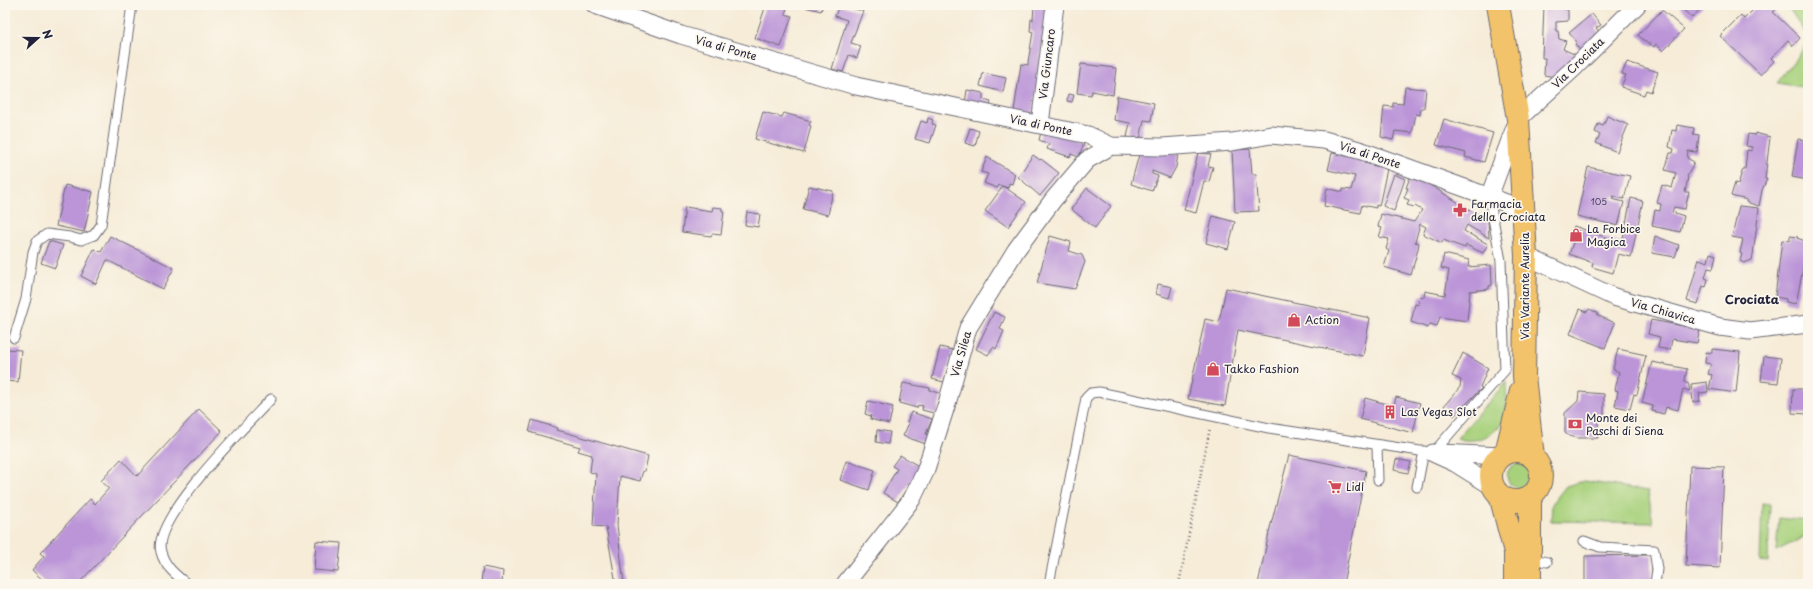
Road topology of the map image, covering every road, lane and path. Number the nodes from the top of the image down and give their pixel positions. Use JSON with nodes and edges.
{"nodes":[{"id":1,"x":132,"y":5,"type":"edge"},
{"id":2,"x":595,"y":5,"type":"edge"},
{"id":3,"x":1055,"y":5,"type":"edge"},
{"id":4,"x":1498,"y":5,"type":"edge"},
{"id":5,"x":1637,"y":5,"type":"edge"},
{"id":6,"x":1518,"y":119,"type":"junction"},
{"id":7,"x":1040,"y":124,"type":"junction"},
{"id":8,"x":1111,"y":146,"type":"junction"},
{"id":9,"x":1489,"y":197,"type":"junction"},
{"id":10,"x":1524,"y":209,"type":"junction"},
{"id":11,"x":1526,"y":256,"type":"junction"},
{"id":12,"x":1808,"y":324,"type":"edge"},
{"id":13,"x":14,"y":338,"type":"dead end"},
{"id":14,"x":1524,"y":376,"type":"junction"},
{"id":15,"x":271,"y":400,"type":"dead end"},
{"id":16,"x":1211,"y":425,"type":"dead end"},
{"id":17,"x":1376,"y":446,"type":"junction"},
{"id":18,"x":1429,"y":452,"type":"junction"},
{"id":19,"x":1503,"y":454,"type":"junction"},
{"id":20,"x":1533,"y":457,"type":"junction"},
{"id":21,"x":1378,"y":480,"type":"dead end"},
{"id":22,"x":1417,"y":487,"type":"dead end"},
{"id":23,"x":1497,"y":492,"type":"junction"},
{"id":24,"x":1530,"y":496,"type":"junction"},
{"id":25,"x":1584,"y":541,"type":"dead end"},
{"id":26,"x":187,"y":584,"type":"edge"},
{"id":27,"x":845,"y":584,"type":"edge"},
{"id":28,"x":1049,"y":584,"type":"edge"},
{"id":29,"x":1179,"y":584,"type":"edge"},
{"id":30,"x":1515,"y":584,"type":"edge"},
{"id":31,"x":1530,"y":584,"type":"edge"},
{"id":32,"x":1655,"y":584,"type":"edge"}],
"edges":[{"from":1,"to":13,"type":"lane"},
{"from":2,"to":7,"type":"street","name":"Via di Ponte"},
{"from":3,"to":7,"type":"street","name":"Via Giuncaro"},
{"from":4,"to":6,"type":"main road","name":"Via Variante Aurelia"},
{"from":5,"to":6,"type":"street","name":"Via Crociata"},
{"from":6,"to":9,"type":"street"},
{"from":6,"to":10,"type":"main road","name":"Via Variante Aurelia"},
{"from":7,"to":8,"type":"street","name":"Via di Ponte"},
{"from":8,"to":9,"type":"street","name":"Via di Ponte"},
{"from":8,"to":27,"type":"street","name":"Via Silea"},
{"from":9,"to":10,"type":"street","name":"Via di Ponte"},
{"from":9,"to":18,"type":"lane"},
{"from":10,"to":11,"type":"main road","name":"Via Variante Aurelia"},
{"from":11,"to":12,"type":"street","name":"Via Chiavica"},
{"from":11,"to":14,"type":"main road","name":"Via Variante Aurelia"},
{"from":14,"to":19,"type":"main road","name":"Via Variante Aurelia"},
{"from":14,"to":20,"type":"main road","name":"Via Variante Aurelia"},
{"from":15,"to":26,"type":"lane"},
{"from":16,"to":29,"type":"path"},
{"from":17,"to":18,"type":"lane"},
{"from":17,"to":21,"type":"lane"},
{"from":17,"to":28,"type":"lane"},
{"from":18,"to":19,"type":"street"},
{"from":18,"to":22,"type":"lane"},
{"from":18,"to":23,"type":"street"},
{"from":19,"to":20,"type":"main road"},
{"from":19,"to":23,"type":"main road","name":"Via Variante Aurelia"},
{"from":20,"to":24,"type":"main road","name":"Via Variante Aurelia"},
{"from":23,"to":24,"type":"main road"},
{"from":23,"to":30,"type":"main road","name":"Via Variante Aurelia"},
{"from":24,"to":31,"type":"main road"},
{"from":25,"to":32,"type":"lane"}]}
